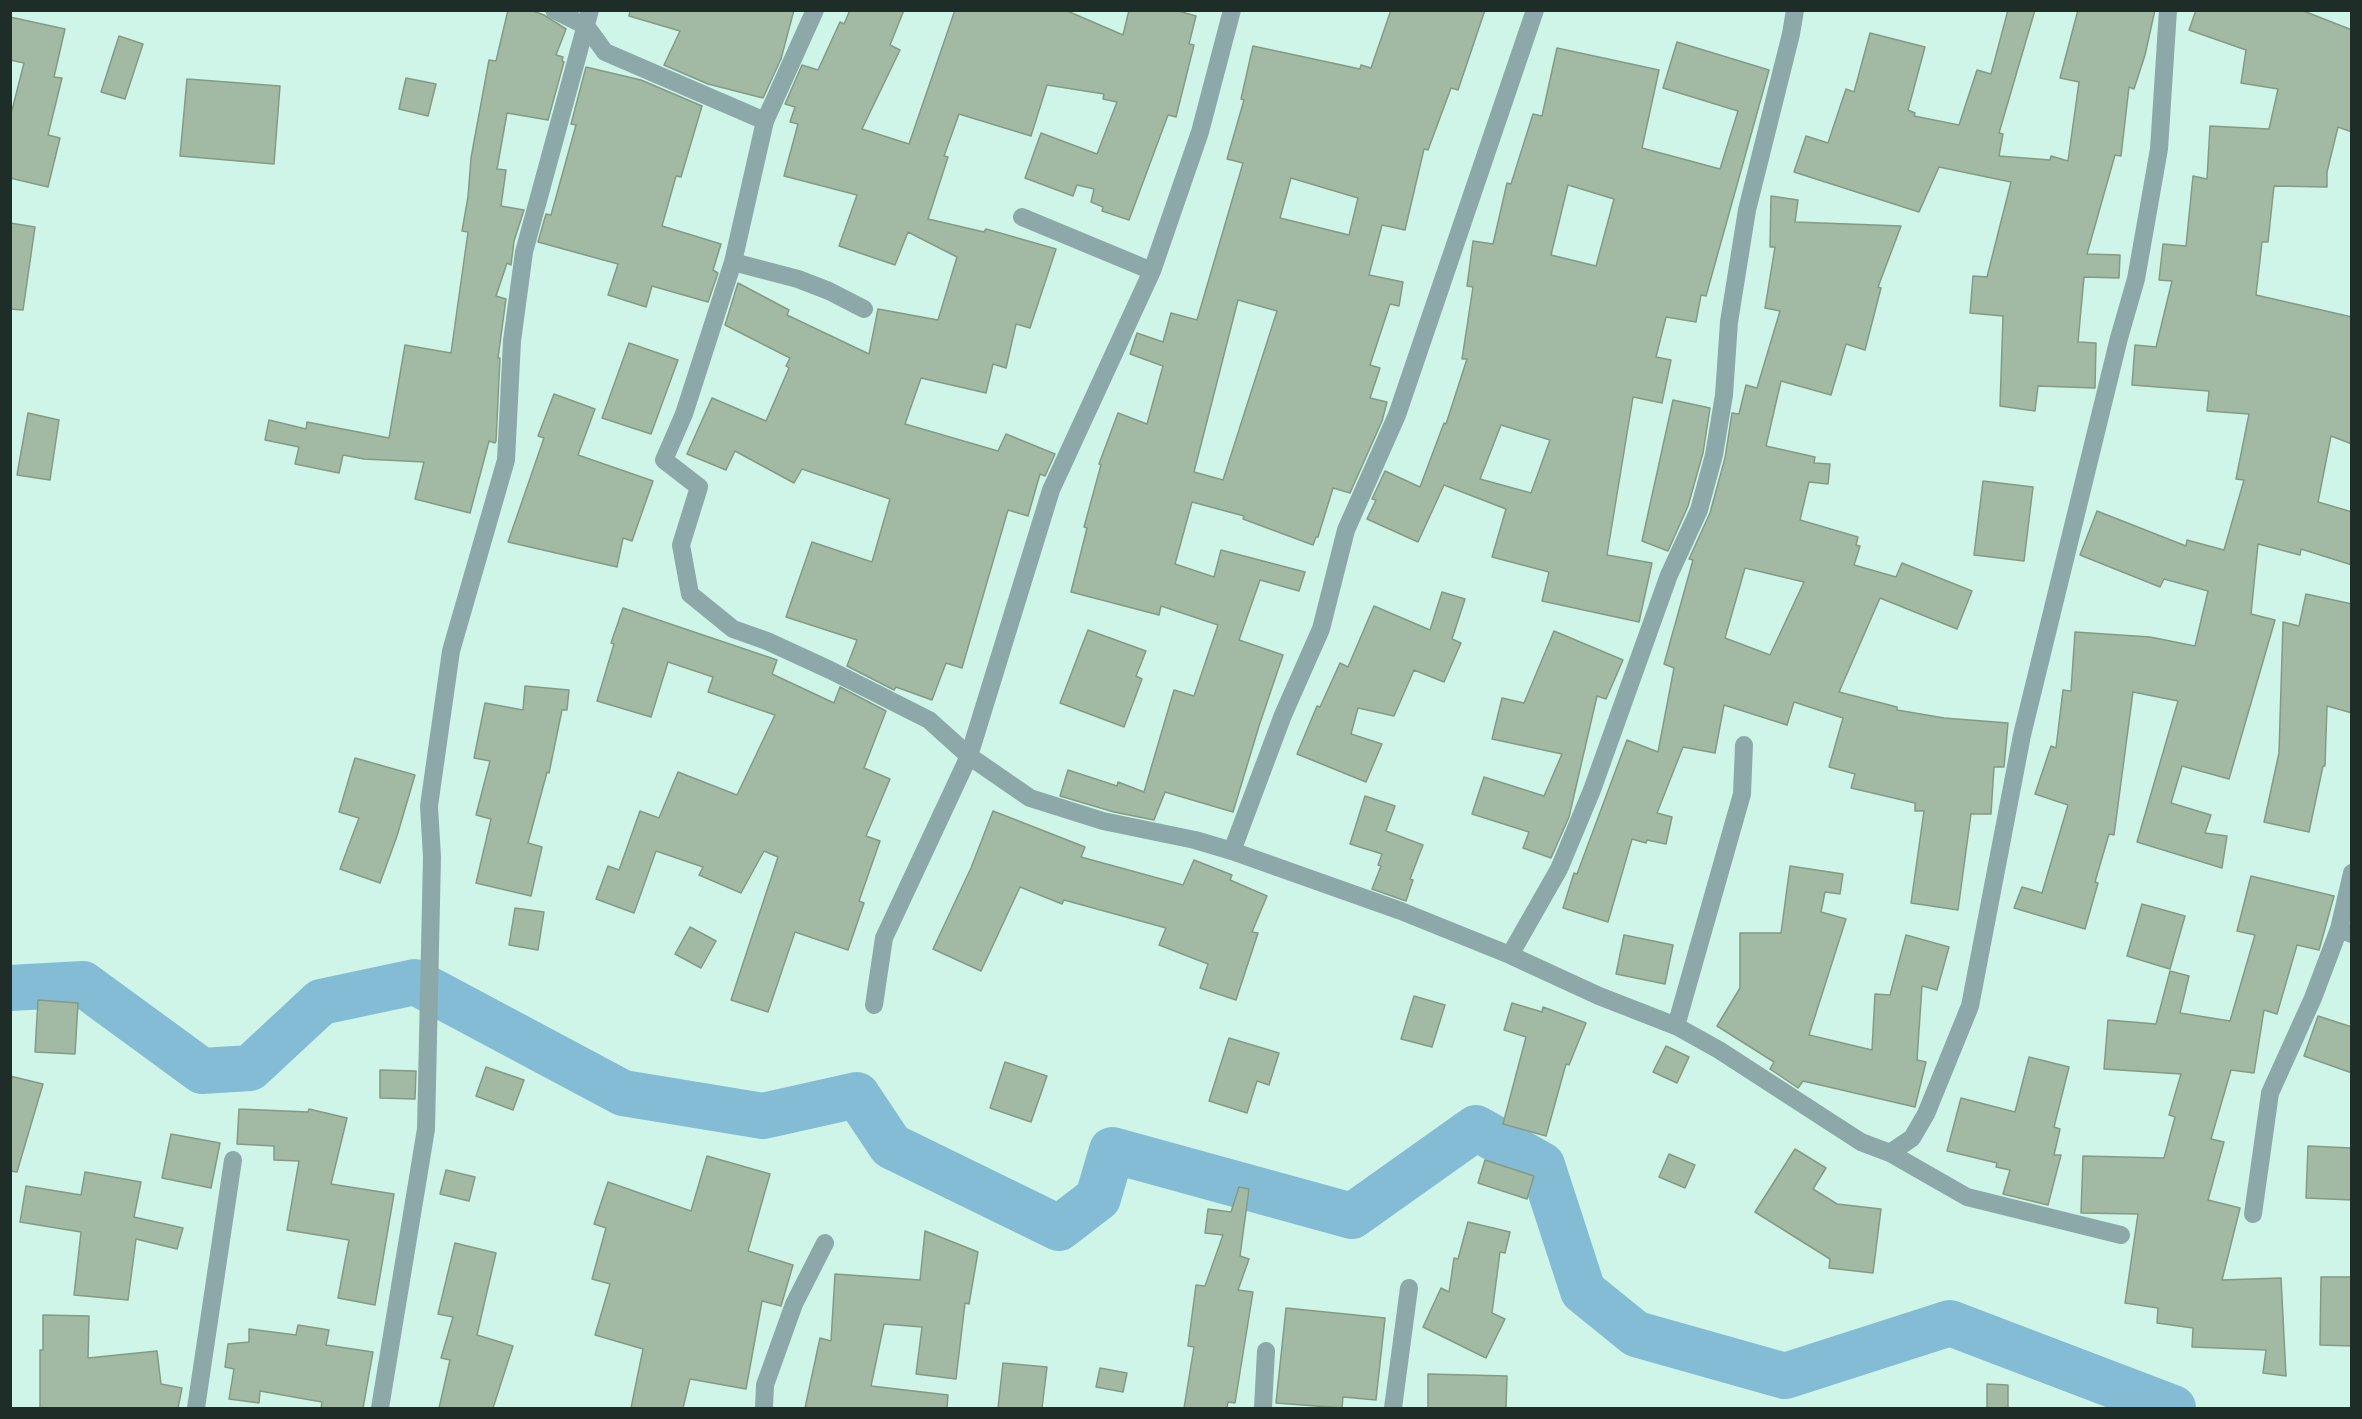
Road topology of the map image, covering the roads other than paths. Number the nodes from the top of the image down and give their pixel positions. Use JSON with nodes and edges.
{"nodes":[{"id":1,"x":554,"y":10,"type":"edge"},
{"id":2,"x":815,"y":10,"type":"edge"},
{"id":3,"x":1232,"y":10,"type":"edge"},
{"id":4,"x":1535,"y":10,"type":"edge"},
{"id":5,"x":1795,"y":10,"type":"edge"},
{"id":6,"x":2168,"y":10,"type":"edge"},
{"id":7,"x":588,"y":18,"type":"edge"},
{"id":8,"x":765,"y":121,"type":"junction"},
{"id":9,"x":1022,"y":217,"type":"dead end"},
{"id":10,"x":733,"y":262,"type":"junction"},
{"id":11,"x":1152,"y":272,"type":"junction"},
{"id":12,"x":864,"y":309,"type":"dead end"},
{"id":13,"x":1744,"y":745,"type":"dead end"},
{"id":14,"x":969,"y":756,"type":"junction"},
{"id":15,"x":1232,"y":850,"type":"junction"},
{"id":16,"x":2352,"y":873,"type":"edge"},
{"id":17,"x":2345,"y":932,"type":"edge"},
{"id":18,"x":1510,"y":955,"type":"junction"},
{"id":19,"x":874,"y":1005,"type":"dead end"},
{"id":20,"x":1676,"y":1026,"type":"junction"},
{"id":21,"x":1890,"y":1153,"type":"junction"},
{"id":22,"x":233,"y":1160,"type":"dead end"},
{"id":23,"x":2253,"y":1214,"type":"dead end"},
{"id":24,"x":2121,"y":1235,"type":"dead end"},
{"id":25,"x":825,"y":1243,"type":"dead end"},
{"id":26,"x":1409,"y":1288,"type":"dead end"},
{"id":27,"x":1266,"y":1351,"type":"dead end"},
{"id":28,"x":196,"y":1408,"type":"edge"},
{"id":29,"x":380,"y":1408,"type":"edge"},
{"id":30,"x":764,"y":1408,"type":"edge"},
{"id":31,"x":1263,"y":1408,"type":"edge"},
{"id":32,"x":1393,"y":1408,"type":"edge"}],
"edges":[{"from":1,"to":7,"type":"street"},
{"from":2,"to":8,"type":"street"},
{"from":3,"to":11,"type":"street"},
{"from":4,"to":15,"type":"street"},
{"from":5,"to":18,"type":"street"},
{"from":6,"to":21,"type":"street"},
{"from":7,"to":8,"type":"street"},
{"from":7,"to":29,"type":"street"},
{"from":8,"to":10,"type":"street"},
{"from":9,"to":11,"type":"street"},
{"from":10,"to":12,"type":"street"},
{"from":10,"to":14,"type":"street"},
{"from":11,"to":14,"type":"street"},
{"from":13,"to":20,"type":"street"},
{"from":14,"to":15,"type":"street"},
{"from":14,"to":19,"type":"street"},
{"from":15,"to":18,"type":"street"},
{"from":16,"to":17,"type":"street"},
{"from":17,"to":23,"type":"street"},
{"from":18,"to":20,"type":"street"},
{"from":20,"to":21,"type":"street"},
{"from":21,"to":24,"type":"street"},
{"from":22,"to":28,"type":"street"},
{"from":25,"to":30,"type":"street"},
{"from":26,"to":32,"type":"street"},
{"from":27,"to":31,"type":"street"}]}
